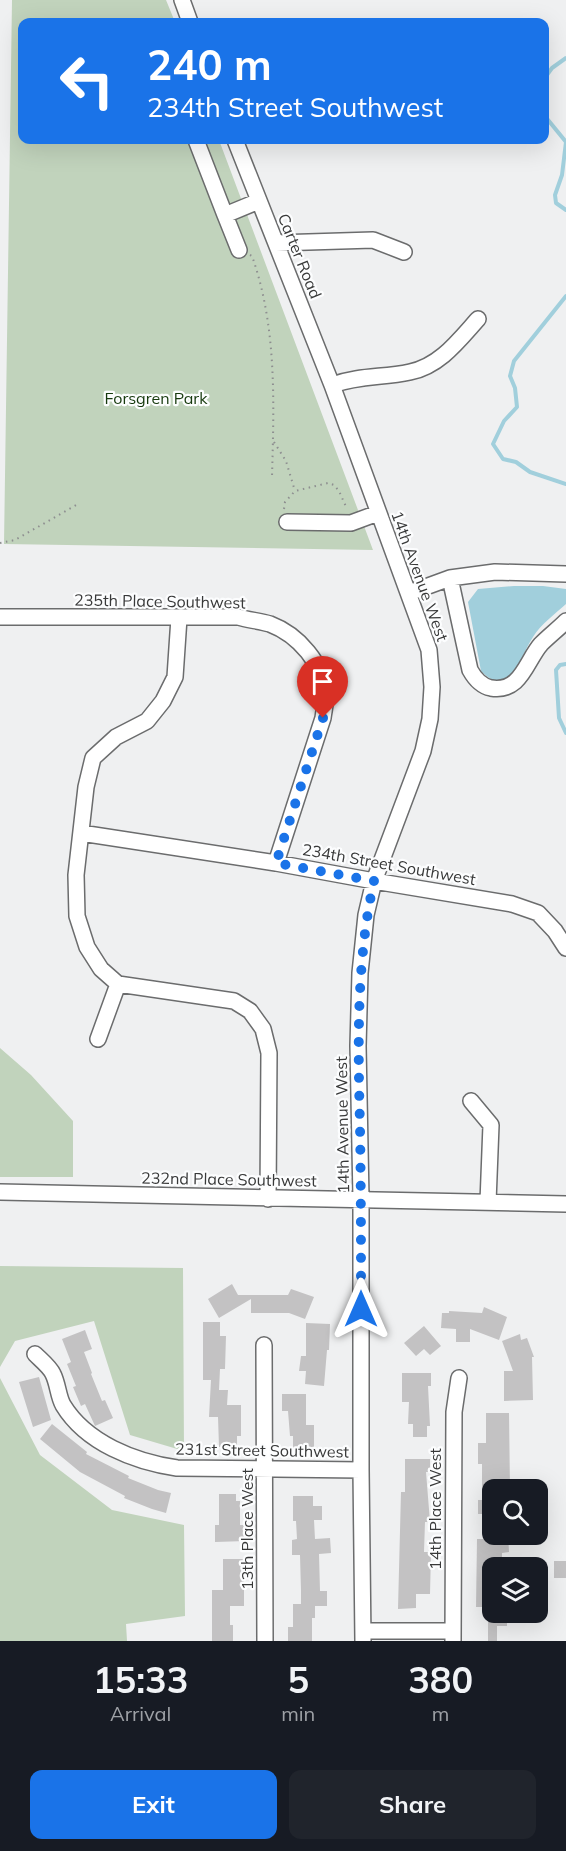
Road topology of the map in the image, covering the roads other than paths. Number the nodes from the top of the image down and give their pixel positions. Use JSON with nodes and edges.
{"nodes":[{"id":1,"x":182,"y":0,"type":"edge"},
{"id":2,"x":189,"y":18,"type":"edge"},
{"id":3,"x":197,"y":144,"type":"edge"},
{"id":4,"x":237,"y":144,"type":"edge"},
{"id":5,"x":259,"y":201,"type":"junction"},
{"id":6,"x":225,"y":215,"type":"junction"},
{"id":7,"x":276,"y":243,"type":"junction"},
{"id":8,"x":239,"y":250,"type":"road end"},
{"id":9,"x":404,"y":252,"type":"dead end"},
{"id":10,"x":478,"y":319,"type":"dead end"},
{"id":11,"x":332,"y":385,"type":"junction"},
{"id":12,"x":378,"y":513,"type":"junction"},
{"id":13,"x":287,"y":522,"type":"road end"},
{"id":14,"x":566,"y":574,"type":"edge"},
{"id":15,"x":450,"y":578,"type":"junction"},
{"id":16,"x":409,"y":593,"type":"junction"},
{"id":17,"x":0,"y":617,"type":"edge"},
{"id":18,"x":179,"y":618,"type":"junction"},
{"id":19,"x":566,"y":621,"type":"edge"},
{"id":20,"x":81,"y":833,"type":"junction"},
{"id":21,"x":276,"y":863,"type":"junction"},
{"id":22,"x":374,"y":881,"type":"junction"},
{"id":23,"x":566,"y":948,"type":"edge"},
{"id":24,"x":118,"y":984,"type":"junction"},
{"id":25,"x":98,"y":1039,"type":"dead end"},
{"id":26,"x":471,"y":1101,"type":"dead end"},
{"id":27,"x":0,"y":1192,"type":"edge"},
{"id":28,"x":268,"y":1199,"type":"junction"},
{"id":29,"x":361,"y":1199,"type":"junction"},
{"id":30,"x":488,"y":1202,"type":"junction"},
{"id":31,"x":566,"y":1204,"type":"edge"},
{"id":32,"x":264,"y":1344,"type":"dead end"},
{"id":33,"x":35,"y":1354,"type":"dead end"},
{"id":34,"x":459,"y":1378,"type":"dead end"},
{"id":35,"x":265,"y":1470,"type":"junction"},
{"id":36,"x":361,"y":1470,"type":"junction"},
{"id":37,"x":363,"y":1636,"type":"edge"},
{"id":38,"x":453,"y":1636,"type":"edge"},
{"id":39,"x":265,"y":1641,"type":"edge"}],
"edges":[{"from":1,"to":2,"type":"street"},
{"from":3,"to":6,"type":"street"},
{"from":4,"to":5,"type":"street","name":"Carter Road"},
{"from":5,"to":6,"type":"street"},
{"from":5,"to":7,"type":"street","name":"Carter Road"},
{"from":6,"to":8,"type":"street"},
{"from":7,"to":9,"type":"street"},
{"from":7,"to":11,"type":"street","name":"Carter Road"},
{"from":10,"to":11,"type":"street"},
{"from":11,"to":12,"type":"street","name":"14th Avenue West"},
{"from":12,"to":13,"type":"street"},
{"from":12,"to":16,"type":"street","name":"14th Avenue West"},
{"from":14,"to":15,"type":"street"},
{"from":15,"to":16,"type":"street"},
{"from":15,"to":19,"type":"street"},
{"from":16,"to":22,"type":"street","name":"14th Avenue West"},
{"from":17,"to":18,"type":"street","name":"235th Place Southwest"},
{"from":18,"to":20,"type":"street"},
{"from":18,"to":21,"type":"street","name":"235th Place Southwest"},
{"from":20,"to":21,"type":"street","name":"234th Street Southwest"},
{"from":20,"to":24,"type":"street"},
{"from":21,"to":22,"type":"street","name":"234th Street Southwest"},
{"from":22,"to":23,"type":"street","name":"234th Street Southwest"},
{"from":22,"to":29,"type":"street","name":"14th Avenue West"},
{"from":24,"to":25,"type":"street"},
{"from":24,"to":28,"type":"street"},
{"from":26,"to":30,"type":"street"},
{"from":27,"to":28,"type":"street","name":"232nd Place Southwest"},
{"from":28,"to":29,"type":"street","name":"232nd Place Southwest"},
{"from":29,"to":30,"type":"street","name":"232nd Place Southwest"},
{"from":29,"to":36,"type":"street","name":"14th Avenue West"},
{"from":30,"to":31,"type":"street","name":"232nd Place Southwest"},
{"from":32,"to":35,"type":"street","name":"13th Place West"},
{"from":33,"to":35,"type":"street","name":"231st Street Southwest"},
{"from":34,"to":38,"type":"street","name":"14th Place West"},
{"from":35,"to":36,"type":"street","name":"231st Street Southwest"},
{"from":35,"to":39,"type":"street","name":"13th Place West"},
{"from":36,"to":37,"type":"street","name":"14th Avenue West"},
{"from":37,"to":38,"type":"street"}]}
